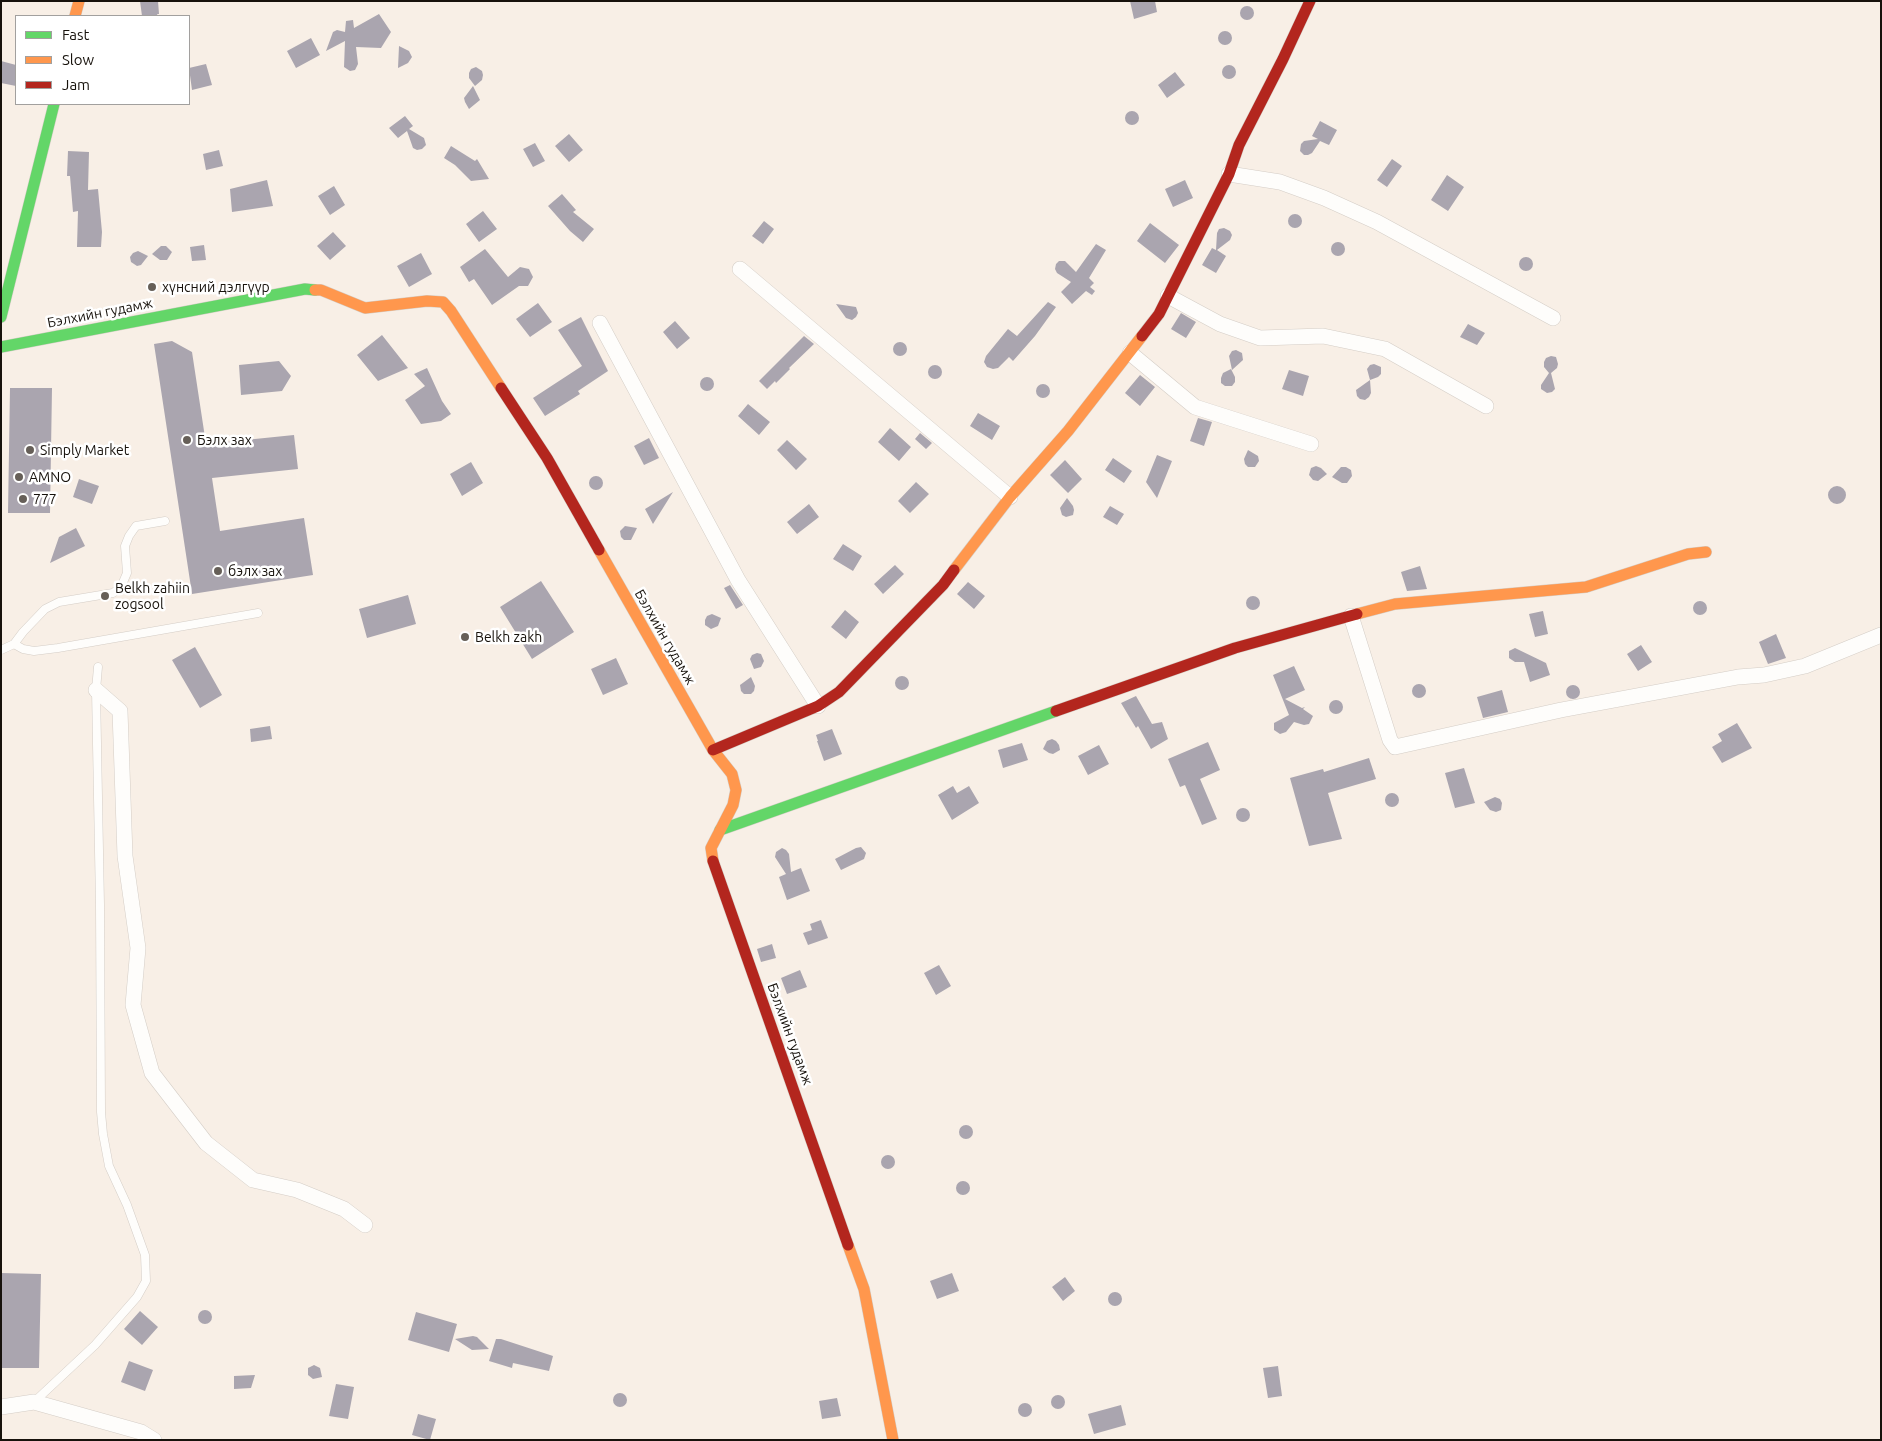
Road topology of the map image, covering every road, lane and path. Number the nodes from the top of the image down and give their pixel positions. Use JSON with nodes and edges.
{"nodes":[{"id":1,"x":79,"y":1,"type":"edge"},
{"id":2,"x":1310,"y":1,"type":"edge"},
{"id":3,"x":75,"y":15,"type":"edge"},
{"id":4,"x":54,"y":105,"type":"edge"},
{"id":5,"x":1230,"y":174,"type":"junction"},
{"id":6,"x":740,"y":269,"type":"dead end"},
{"id":7,"x":1168,"y":296,"type":"junction"},
{"id":8,"x":1,"y":317,"type":"edge"},
{"id":9,"x":1553,"y":318,"type":"dead end"},
{"id":10,"x":600,"y":323,"type":"dead end"},
{"id":11,"x":1,"y":347,"type":"edge"},
{"id":12,"x":1130,"y":353,"type":"junction"},
{"id":13,"x":1486,"y":406,"type":"dead end"},
{"id":14,"x":1311,"y":444,"type":"dead end"},
{"id":15,"x":1010,"y":497,"type":"junction"},
{"id":16,"x":165,"y":521,"type":"dead end"},
{"id":17,"x":1706,"y":552,"type":"dead end"},
{"id":18,"x":258,"y":613,"type":"dead end"},
{"id":19,"x":1351,"y":616,"type":"junction"},
{"id":20,"x":1881,"y":635,"type":"edge"},
{"id":21,"x":14,"y":644,"type":"junction"},
{"id":22,"x":1,"y":650,"type":"edge"},
{"id":23,"x":98,"y":667,"type":"dead end"},
{"id":24,"x":96,"y":690,"type":"junction"},
{"id":25,"x":818,"y":706,"type":"junction"},
{"id":26,"x":713,"y":750,"type":"junction"},
{"id":27,"x":720,"y":830,"type":"junction"},
{"id":28,"x":365,"y":1226,"type":"dead end"},
{"id":29,"x":34,"y":1402,"type":"junction"},
{"id":30,"x":1,"y":1406,"type":"edge"},
{"id":31,"x":154,"y":1440,"type":"edge"},
{"id":32,"x":893,"y":1440,"type":"edge"}],
"edges":[{"from":1,"to":3,"type":"street"},
{"from":2,"to":5,"type":"street"},
{"from":4,"to":8,"type":"street"},
{"from":5,"to":7,"type":"street"},
{"from":5,"to":9,"type":"street"},
{"from":6,"to":15,"type":"street"},
{"from":7,"to":12,"type":"street"},
{"from":7,"to":13,"type":"street"},
{"from":10,"to":25,"type":"street"},
{"from":11,"to":26,"type":"street","name":"Бэлхийн гудамж"},
{"from":12,"to":14,"type":"street"},
{"from":12,"to":15,"type":"street"},
{"from":15,"to":25,"type":"street"},
{"from":16,"to":21,"type":"lane"},
{"from":17,"to":19,"type":"street"},
{"from":18,"to":21,"type":"lane"},
{"from":19,"to":20,"type":"street"},
{"from":19,"to":27,"type":"street"},
{"from":21,"to":22,"type":"lane"},
{"from":23,"to":24,"type":"lane"},
{"from":24,"to":28,"type":"street"},
{"from":24,"to":29,"type":"lane"},
{"from":25,"to":26,"type":"street"},
{"from":26,"to":27,"type":"street","name":"Бэлхийн гудамж"},
{"from":27,"to":32,"type":"street","name":"Бэлхийн гудамж"},
{"from":29,"to":30,"type":"street"},
{"from":29,"to":31,"type":"street"}]}
